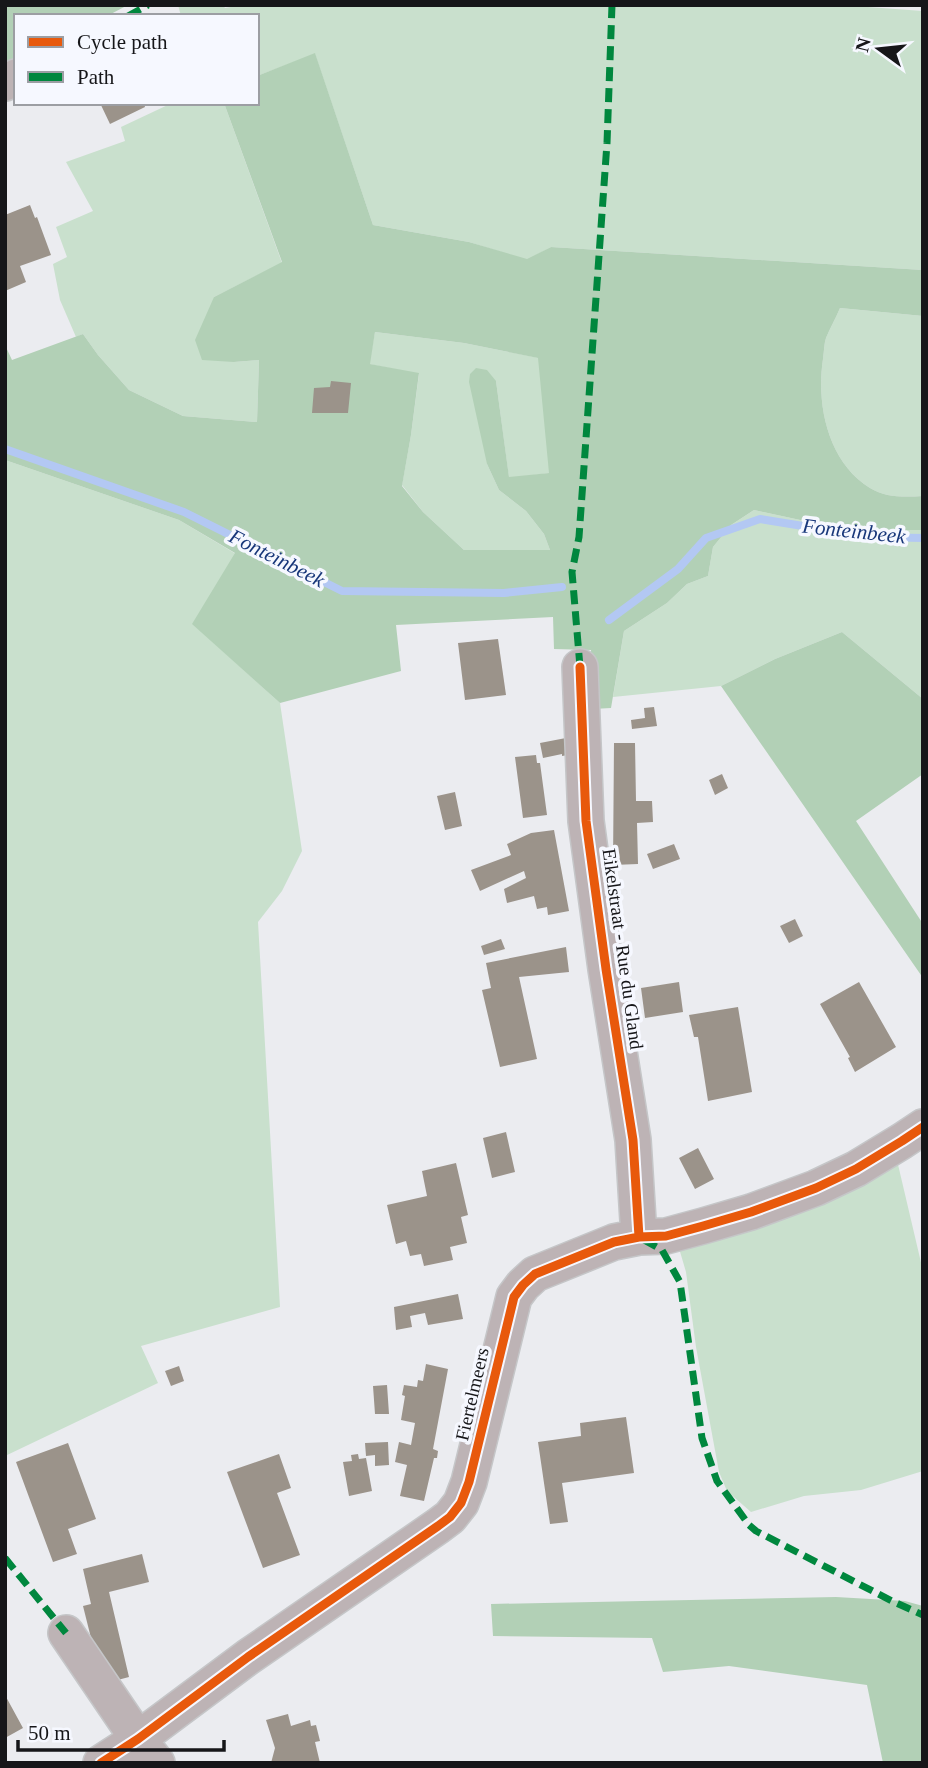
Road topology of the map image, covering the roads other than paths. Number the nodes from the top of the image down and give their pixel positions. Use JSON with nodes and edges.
{"nodes":[{"id":1,"x":580,"y":667,"type":"dead end"},
{"id":2,"x":923,"y":1127,"type":"edge"},
{"id":3,"x":639,"y":1237,"type":"junction"},
{"id":4,"x":66,"y":1633,"type":"dead end"},
{"id":5,"x":147,"y":1751,"type":"edge"},
{"id":6,"x":101,"y":1763,"type":"edge"}],
"edges":[{"from":1,"to":3,"type":"street","name":"Eikelstraat - Rue du Gland"},
{"from":2,"to":3,"type":"street","name":"Fiertelmeers"},
{"from":3,"to":5,"type":"street","name":"Fiertelmeers"},
{"from":4,"to":5,"type":"street"},
{"from":5,"to":6,"type":"street","name":"Fiertelmeers"}]}
